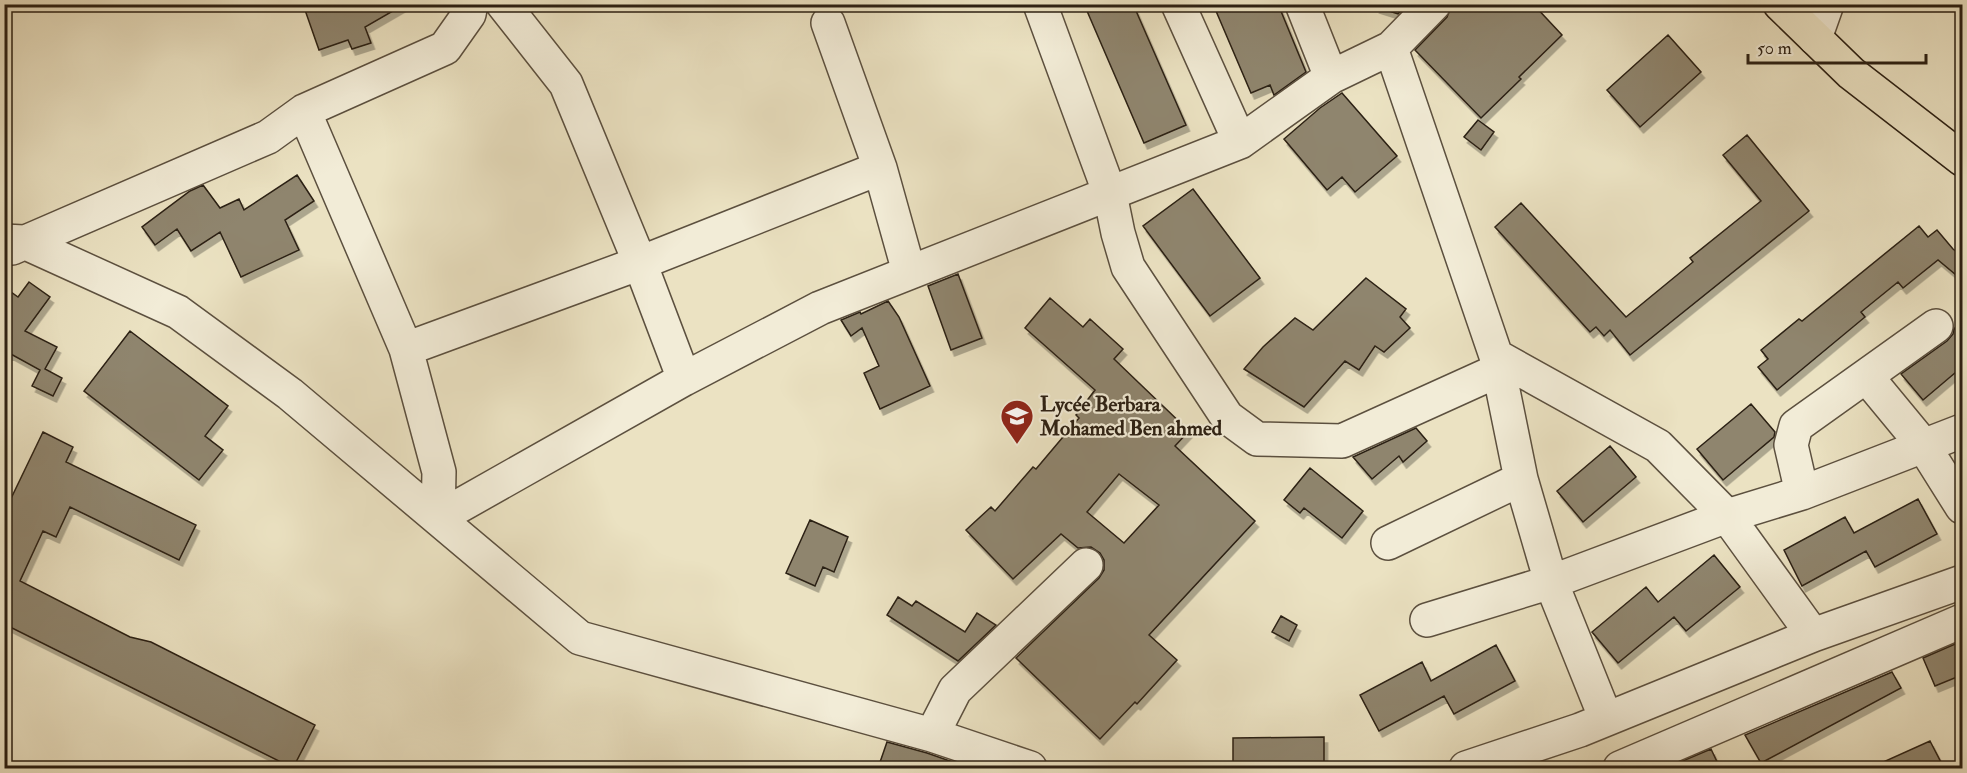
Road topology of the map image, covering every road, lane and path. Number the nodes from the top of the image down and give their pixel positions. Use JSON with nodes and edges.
{"nodes":[{"id":1,"x":471,"y":4,"type":"edge"},
{"id":2,"x":503,"y":4,"type":"edge"},
{"id":3,"x":1040,"y":4,"type":"edge"},
{"id":4,"x":1178,"y":4,"type":"edge"},
{"id":5,"x":1302,"y":4,"type":"edge"},
{"id":6,"x":1434,"y":4,"type":"edge"},
{"id":7,"x":1780,"y":4,"type":"edge"},
{"id":8,"x":1827,"y":4,"type":"edge"},
{"id":9,"x":828,"y":23,"type":"dead end"},
{"id":10,"x":1815,"y":38,"type":"junction"},
{"id":11,"x":1391,"y":48,"type":"junction"},
{"id":12,"x":1331,"y":77,"type":"junction"},
{"id":13,"x":304,"y":111,"type":"junction"},
{"id":14,"x":1240,"y":142,"type":"junction"},
{"id":15,"x":1962,"y":159,"type":"edge"},
{"id":16,"x":880,"y":168,"type":"junction"},
{"id":17,"x":1110,"y":194,"type":"junction"},
{"id":18,"x":11,"y":245,"type":"edge"},
{"id":19,"x":640,"y":263,"type":"junction"},
{"id":20,"x":909,"y":272,"type":"junction"},
{"id":21,"x":1936,"y":326,"type":"dead end"},
{"id":22,"x":406,"y":349,"type":"junction"},
{"id":23,"x":1497,"y":363,"type":"junction"},
{"id":24,"x":1866,"y":376,"type":"junction"},
{"id":25,"x":684,"y":379,"type":"junction"},
{"id":26,"x":1962,"y":432,"type":"edge"},
{"id":27,"x":1923,"y":445,"type":"junction"},
{"id":28,"x":1521,"y":479,"type":"junction"},
{"id":29,"x":1803,"y":493,"type":"junction"},
{"id":30,"x":1962,"y":507,"type":"edge"},
{"id":31,"x":1727,"y":516,"type":"junction"},
{"id":32,"x":438,"y":518,"type":"junction"},
{"id":33,"x":1388,"y":543,"type":"dead end"},
{"id":34,"x":1086,"y":565,"type":"dead end"},
{"id":35,"x":1551,"y":582,"type":"junction"},
{"id":36,"x":1962,"y":582,"type":"edge"},
{"id":37,"x":1427,"y":620,"type":"dead end"},
{"id":38,"x":1962,"y":621,"type":"edge"},
{"id":39,"x":1813,"y":635,"type":"junction"},
{"id":40,"x":1606,"y":719,"type":"junction"},
{"id":41,"x":932,"y":735,"type":"junction"},
{"id":42,"x":1030,"y":768,"type":"edge"},
{"id":43,"x":1466,"y":768,"type":"edge"},
{"id":44,"x":1620,"y":768,"type":"edge"}],
"edges":[{"from":1,"to":13,"type":"street"},
{"from":2,"to":19,"type":"street"},
{"from":3,"to":17,"type":"street"},
{"from":4,"to":14,"type":"street"},
{"from":5,"to":12,"type":"street"},
{"from":6,"to":11,"type":"street"},
{"from":7,"to":10,"type":"main road"},
{"from":8,"to":10,"type":"street"},
{"from":9,"to":16,"type":"street"},
{"from":10,"to":15,"type":"main road"},
{"from":11,"to":12,"type":"street"},
{"from":11,"to":23,"type":"street"},
{"from":12,"to":14,"type":"street"},
{"from":13,"to":18,"type":"street"},
{"from":13,"to":22,"type":"street"},
{"from":14,"to":17,"type":"street"},
{"from":16,"to":19,"type":"street"},
{"from":16,"to":20,"type":"street"},
{"from":17,"to":20,"type":"street"},
{"from":17,"to":23,"type":"street"},
{"from":18,"to":32,"type":"street"},
{"from":19,"to":22,"type":"street"},
{"from":19,"to":25,"type":"street"},
{"from":20,"to":25,"type":"street"},
{"from":21,"to":24,"type":"street"},
{"from":22,"to":32,"type":"street"},
{"from":23,"to":28,"type":"street"},
{"from":23,"to":31,"type":"street"},
{"from":24,"to":27,"type":"street"},
{"from":24,"to":29,"type":"street"},
{"from":25,"to":32,"type":"street"},
{"from":26,"to":27,"type":"street"},
{"from":27,"to":29,"type":"street"},
{"from":27,"to":30,"type":"street"},
{"from":28,"to":33,"type":"street"},
{"from":28,"to":35,"type":"street"},
{"from":29,"to":31,"type":"street"},
{"from":31,"to":35,"type":"street"},
{"from":31,"to":39,"type":"street"},
{"from":32,"to":41,"type":"street"},
{"from":34,"to":41,"type":"street"},
{"from":35,"to":37,"type":"street"},
{"from":35,"to":40,"type":"street"},
{"from":36,"to":39,"type":"street"},
{"from":38,"to":44,"type":"street"},
{"from":39,"to":40,"type":"street"},
{"from":40,"to":43,"type":"street"},
{"from":41,"to":42,"type":"street"}]}
